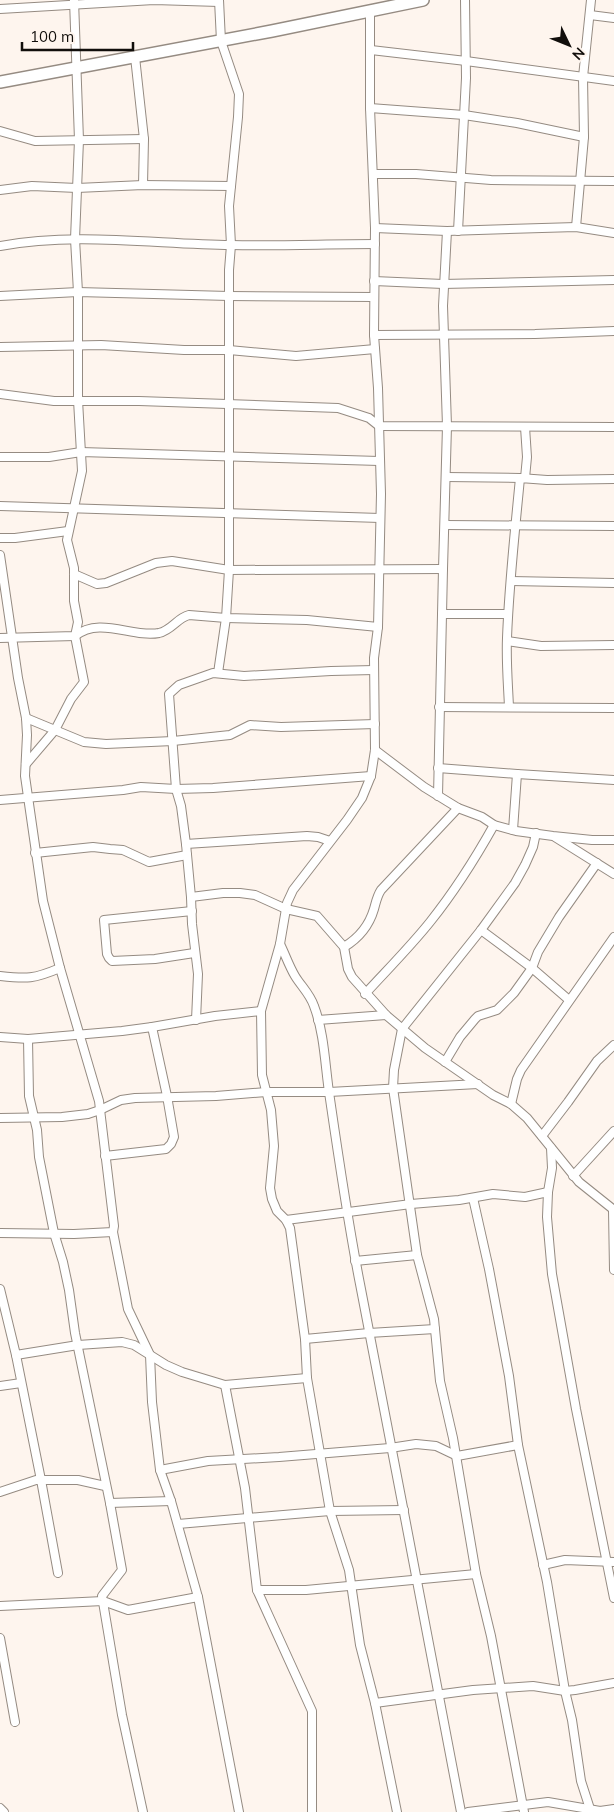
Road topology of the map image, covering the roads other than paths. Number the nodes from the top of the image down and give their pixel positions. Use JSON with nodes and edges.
{"nodes":[{"id":1,"x":423,"y":0,"type":"edge"},
{"id":2,"x":465,"y":0,"type":"edge"},
{"id":3,"x":591,"y":0,"type":"edge"},
{"id":4,"x":219,"y":1,"type":"edge"},
{"id":5,"x":74,"y":2,"type":"edge"},
{"id":6,"x":377,"y":7,"type":"edge"},
{"id":7,"x":0,"y":9,"type":"edge"},
{"id":8,"x":590,"y":15,"type":"junction"},
{"id":9,"x":614,"y":18,"type":"edge"},
{"id":10,"x":221,"y":41,"type":"junction"},
{"id":11,"x":371,"y":50,"type":"junction"},
{"id":12,"x":134,"y":58,"type":"junction"},
{"id":13,"x":466,"y":61,"type":"junction"},
{"id":14,"x":77,"y":68,"type":"junction"},
{"id":15,"x":583,"y":77,"type":"junction"},
{"id":16,"x":0,"y":82,"type":"edge"},
{"id":17,"x":614,"y":82,"type":"edge"},
{"id":18,"x":370,"y":108,"type":"junction"},
{"id":19,"x":464,"y":115,"type":"junction"},
{"id":20,"x":0,"y":131,"type":"edge"},
{"id":21,"x":584,"y":137,"type":"junction"},
{"id":22,"x":144,"y":139,"type":"junction"},
{"id":23,"x":79,"y":140,"type":"junction"},
{"id":24,"x":374,"y":174,"type":"junction"},
{"id":25,"x":461,"y":179,"type":"junction"},
{"id":26,"x":614,"y":181,"type":"edge"},
{"id":27,"x":581,"y":182,"type":"junction"},
{"id":28,"x":143,"y":185,"type":"junction"},
{"id":29,"x":230,"y":186,"type":"junction"},
{"id":30,"x":77,"y":188,"type":"junction"},
{"id":31,"x":0,"y":190,"type":"edge"},
{"id":32,"x":576,"y":227,"type":"junction"},
{"id":33,"x":375,"y":228,"type":"junction"},
{"id":34,"x":447,"y":231,"type":"junction"},
{"id":35,"x":458,"y":231,"type":"junction"},
{"id":36,"x":614,"y":233,"type":"edge"},
{"id":37,"x":75,"y":239,"type":"junction"},
{"id":38,"x":375,"y":244,"type":"junction"},
{"id":39,"x":231,"y":245,"type":"junction"},
{"id":40,"x":0,"y":246,"type":"edge"},
{"id":41,"x":374,"y":280,"type":"junction"},
{"id":42,"x":614,"y":280,"type":"edge"},
{"id":43,"x":443,"y":284,"type":"junction"},
{"id":44,"x":78,"y":292,"type":"junction"},
{"id":45,"x":0,"y":296,"type":"edge"},
{"id":46,"x":229,"y":296,"type":"junction"},
{"id":47,"x":374,"y":297,"type":"junction"},
{"id":48,"x":614,"y":331,"type":"edge"},
{"id":49,"x":444,"y":333,"type":"junction"},
{"id":50,"x":374,"y":335,"type":"junction"},
{"id":51,"x":0,"y":347,"type":"edge"},
{"id":52,"x":78,"y":347,"type":"junction"},
{"id":53,"x":375,"y":349,"type":"junction"},
{"id":54,"x":229,"y":350,"type":"junction"},
{"id":55,"x":0,"y":394,"type":"edge"},
{"id":56,"x":78,"y":400,"type":"junction"},
{"id":57,"x":229,"y":406,"type":"junction"},
{"id":58,"x":379,"y":426,"type":"junction"},
{"id":59,"x":448,"y":426,"type":"junction"},
{"id":60,"x":525,"y":427,"type":"junction"},
{"id":61,"x":614,"y":428,"type":"edge"},
{"id":62,"x":81,"y":452,"type":"junction"},
{"id":63,"x":230,"y":456,"type":"junction"},
{"id":64,"x":0,"y":457,"type":"edge"},
{"id":65,"x":379,"y":461,"type":"junction"},
{"id":66,"x":446,"y":477,"type":"junction"},
{"id":67,"x":523,"y":478,"type":"junction"},
{"id":68,"x":614,"y":480,"type":"edge"},
{"id":69,"x":0,"y":506,"type":"edge"},
{"id":70,"x":75,"y":508,"type":"junction"},
{"id":71,"x":230,"y":513,"type":"junction"},
{"id":72,"x":380,"y":518,"type":"junction"},
{"id":73,"x":445,"y":525,"type":"junction"},
{"id":74,"x":516,"y":526,"type":"junction"},
{"id":75,"x":614,"y":526,"type":"edge"},
{"id":76,"x":68,"y":531,"type":"junction"},
{"id":77,"x":0,"y":538,"type":"edge"},
{"id":78,"x":0,"y":555,"type":"edge"},
{"id":79,"x":380,"y":569,"type":"junction"},
{"id":80,"x":442,"y":569,"type":"junction"},
{"id":81,"x":229,"y":570,"type":"junction"},
{"id":82,"x":74,"y":574,"type":"junction"},
{"id":83,"x":511,"y":581,"type":"junction"},
{"id":84,"x":614,"y":583,"type":"edge"},
{"id":85,"x":3,"y":586,"type":"edge"},
{"id":86,"x":442,"y":614,"type":"junction"},
{"id":87,"x":508,"y":614,"type":"junction"},
{"id":88,"x":226,"y":618,"type":"junction"},
{"id":89,"x":378,"y":626,"type":"junction"},
{"id":90,"x":76,"y":636,"type":"junction"},
{"id":91,"x":0,"y":638,"type":"edge"},
{"id":92,"x":13,"y":638,"type":"junction"},
{"id":93,"x":507,"y":641,"type":"junction"},
{"id":94,"x":614,"y":645,"type":"edge"},
{"id":95,"x":374,"y":670,"type":"junction"},
{"id":96,"x":218,"y":673,"type":"junction"},
{"id":97,"x":509,"y":707,"type":"junction"},
{"id":98,"x":440,"y":708,"type":"junction"},
{"id":99,"x":614,"y":708,"type":"edge"},
{"id":100,"x":26,"y":718,"type":"junction"},
{"id":101,"x":375,"y":724,"type":"junction"},
{"id":102,"x":55,"y":730,"type":"junction"},
{"id":103,"x":173,"y":741,"type":"junction"},
{"id":104,"x":375,"y":750,"type":"junction"},
{"id":105,"x":26,"y":764,"type":"junction"},
{"id":106,"x":438,"y":768,"type":"junction"},
{"id":107,"x":517,"y":774,"type":"junction"},
{"id":108,"x":371,"y":776,"type":"junction"},
{"id":109,"x":614,"y":780,"type":"edge"},
{"id":110,"x":176,"y":789,"type":"junction"},
{"id":111,"x":438,"y":796,"type":"junction"},
{"id":112,"x":29,"y":798,"type":"junction"},
{"id":113,"x":0,"y":800,"type":"edge"},
{"id":114,"x":458,"y":808,"type":"junction"},
{"id":115,"x":494,"y":826,"type":"junction"},
{"id":116,"x":513,"y":830,"type":"junction"},
{"id":117,"x":536,"y":833,"type":"junction"},
{"id":118,"x":553,"y":836,"type":"junction"},
{"id":119,"x":614,"y":840,"type":"edge"},
{"id":120,"x":330,"y":841,"type":"junction"},
{"id":121,"x":186,"y":844,"type":"junction"},
{"id":122,"x":35,"y":853,"type":"junction"},
{"id":123,"x":187,"y":855,"type":"junction"},
{"id":124,"x":597,"y":862,"type":"junction"},
{"id":125,"x":614,"y":874,"type":"edge"},
{"id":126,"x":191,"y":897,"type":"junction"},
{"id":127,"x":286,"y":909,"type":"junction"},
{"id":128,"x":192,"y":911,"type":"junction"},
{"id":129,"x":481,"y":930,"type":"junction"},
{"id":130,"x":614,"y":936,"type":"edge"},
{"id":131,"x":280,"y":944,"type":"junction"},
{"id":132,"x":344,"y":947,"type":"junction"},
{"id":133,"x":194,"y":953,"type":"junction"},
{"id":134,"x":60,"y":968,"type":"junction"},
{"id":135,"x":532,"y":968,"type":"junction"},
{"id":136,"x":0,"y":976,"type":"edge"},
{"id":137,"x":365,"y":994,"type":"junction"},
{"id":138,"x":569,"y":1000,"type":"junction"},
{"id":139,"x":261,"y":1011,"type":"junction"},
{"id":140,"x":386,"y":1015,"type":"junction"},
{"id":141,"x":196,"y":1020,"type":"junction"},
{"id":142,"x":318,"y":1020,"type":"junction"},
{"id":143,"x":152,"y":1027,"type":"junction"},
{"id":144,"x":402,"y":1029,"type":"junction"},
{"id":145,"x":80,"y":1034,"type":"junction"},
{"id":146,"x":0,"y":1037,"type":"edge"},
{"id":147,"x":28,"y":1039,"type":"junction"},
{"id":148,"x":614,"y":1045,"type":"edge"},
{"id":149,"x":445,"y":1062,"type":"junction"},
{"id":150,"x":478,"y":1084,"type":"junction"},
{"id":151,"x":393,"y":1088,"type":"junction"},
{"id":152,"x":266,"y":1092,"type":"junction"},
{"id":153,"x":329,"y":1092,"type":"junction"},
{"id":154,"x":167,"y":1096,"type":"junction"},
{"id":155,"x":511,"y":1104,"type":"junction"},
{"id":156,"x":100,"y":1110,"type":"junction"},
{"id":157,"x":0,"y":1118,"type":"edge"},
{"id":158,"x":34,"y":1118,"type":"junction"},
{"id":159,"x":614,"y":1131,"type":"edge"},
{"id":160,"x":542,"y":1136,"type":"junction"},
{"id":161,"x":551,"y":1148,"type":"junction"},
{"id":162,"x":105,"y":1156,"type":"junction"},
{"id":163,"x":573,"y":1176,"type":"junction"},
{"id":164,"x":548,"y":1192,"type":"junction"},
{"id":165,"x":473,"y":1198,"type":"junction"},
{"id":166,"x":411,"y":1204,"type":"junction"},
{"id":167,"x":614,"y":1210,"type":"edge"},
{"id":168,"x":346,"y":1213,"type":"junction"},
{"id":169,"x":286,"y":1220,"type":"junction"},
{"id":170,"x":113,"y":1232,"type":"junction"},
{"id":171,"x":0,"y":1233,"type":"edge"},
{"id":172,"x":54,"y":1233,"type":"junction"},
{"id":173,"x":417,"y":1255,"type":"junction"},
{"id":174,"x":356,"y":1261,"type":"junction"},
{"id":175,"x":614,"y":1270,"type":"edge"},
{"id":176,"x":0,"y":1289,"type":"edge"},
{"id":177,"x":435,"y":1329,"type":"junction"},
{"id":178,"x":369,"y":1333,"type":"junction"},
{"id":179,"x":305,"y":1339,"type":"junction"},
{"id":180,"x":78,"y":1345,"type":"junction"},
{"id":181,"x":16,"y":1355,"type":"junction"},
{"id":182,"x":150,"y":1355,"type":"junction"},
{"id":183,"x":307,"y":1378,"type":"junction"},
{"id":184,"x":21,"y":1383,"type":"junction"},
{"id":185,"x":225,"y":1385,"type":"junction"},
{"id":186,"x":0,"y":1386,"type":"edge"},
{"id":187,"x":518,"y":1445,"type":"junction"},
{"id":188,"x":390,"y":1448,"type":"junction"},
{"id":189,"x":320,"y":1453,"type":"junction"},
{"id":190,"x":456,"y":1456,"type":"junction"},
{"id":191,"x":240,"y":1460,"type":"junction"},
{"id":192,"x":160,"y":1470,"type":"junction"},
{"id":193,"x":41,"y":1480,"type":"junction"},
{"id":194,"x":105,"y":1486,"type":"junction"},
{"id":195,"x":0,"y":1492,"type":"edge"},
{"id":196,"x":171,"y":1502,"type":"junction"},
{"id":197,"x":110,"y":1503,"type":"junction"},
{"id":198,"x":404,"y":1510,"type":"junction"},
{"id":199,"x":330,"y":1511,"type":"junction"},
{"id":200,"x":249,"y":1518,"type":"junction"},
{"id":201,"x":178,"y":1524,"type":"junction"},
{"id":202,"x":611,"y":1563,"type":"edge"},
{"id":203,"x":543,"y":1565,"type":"junction"},
{"id":204,"x":58,"y":1572,"type":"dead end"},
{"id":205,"x":476,"y":1574,"type":"junction"},
{"id":206,"x":416,"y":1579,"type":"junction"},
{"id":207,"x":351,"y":1585,"type":"junction"},
{"id":208,"x":257,"y":1590,"type":"junction"},
{"id":209,"x":198,"y":1597,"type":"junction"},
{"id":210,"x":614,"y":1598,"type":"edge"},
{"id":211,"x":103,"y":1601,"type":"junction"},
{"id":212,"x":0,"y":1606,"type":"edge"},
{"id":213,"x":0,"y":1638,"type":"edge"},
{"id":214,"x":614,"y":1683,"type":"edge"},
{"id":215,"x":501,"y":1688,"type":"junction"},
{"id":216,"x":565,"y":1691,"type":"junction"},
{"id":217,"x":440,"y":1694,"type":"junction"},
{"id":218,"x":375,"y":1703,"type":"junction"},
{"id":219,"x":15,"y":1722,"type":"dead end"},
{"id":220,"x":0,"y":1808,"type":"edge"},
{"id":221,"x":523,"y":1809,"type":"edge"},
{"id":222,"x":614,"y":1809,"type":"edge"},
{"id":223,"x":591,"y":1811,"type":"edge"},
{"id":224,"x":4,"y":1812,"type":"edge"},
{"id":225,"x":143,"y":1812,"type":"edge"},
{"id":226,"x":239,"y":1812,"type":"edge"},
{"id":227,"x":312,"y":1812,"type":"edge"},
{"id":228,"x":397,"y":1812,"type":"edge"},
{"id":229,"x":461,"y":1812,"type":"edge"},
{"id":230,"x":468,"y":1812,"type":"edge"}],
"edges":[{"from":1,"to":6,"type":"street"},
{"from":2,"to":13,"type":"street"},
{"from":3,"to":8,"type":"street"},
{"from":4,"to":5,"type":"street"},
{"from":4,"to":10,"type":"street"},
{"from":5,"to":7,"type":"street"},
{"from":5,"to":14,"type":"street"},
{"from":6,"to":10,"type":"street"},
{"from":6,"to":11,"type":"street"},
{"from":8,"to":9,"type":"street"},
{"from":8,"to":15,"type":"street"},
{"from":10,"to":12,"type":"street"},
{"from":10,"to":29,"type":"street"},
{"from":11,"to":13,"type":"street"},
{"from":11,"to":18,"type":"street"},
{"from":12,"to":14,"type":"street"},
{"from":12,"to":22,"type":"street"},
{"from":13,"to":15,"type":"street"},
{"from":13,"to":19,"type":"street"},
{"from":14,"to":16,"type":"street"},
{"from":14,"to":23,"type":"street"},
{"from":15,"to":17,"type":"street"},
{"from":15,"to":21,"type":"street"},
{"from":18,"to":19,"type":"street"},
{"from":18,"to":24,"type":"street"},
{"from":19,"to":21,"type":"street"},
{"from":19,"to":25,"type":"street"},
{"from":20,"to":23,"type":"street"},
{"from":21,"to":27,"type":"street"},
{"from":22,"to":23,"type":"street"},
{"from":22,"to":28,"type":"street"},
{"from":23,"to":30,"type":"street"},
{"from":24,"to":25,"type":"street"},
{"from":24,"to":33,"type":"street"},
{"from":25,"to":27,"type":"street"},
{"from":25,"to":35,"type":"street"},
{"from":26,"to":27,"type":"street"},
{"from":27,"to":32,"type":"street"},
{"from":28,"to":29,"type":"street"},
{"from":28,"to":30,"type":"street"},
{"from":29,"to":39,"type":"street"},
{"from":30,"to":31,"type":"street"},
{"from":30,"to":37,"type":"street"},
{"from":32,"to":35,"type":"street"},
{"from":32,"to":36,"type":"street"},
{"from":33,"to":34,"type":"street"},
{"from":33,"to":38,"type":"street"},
{"from":34,"to":35,"type":"street"},
{"from":34,"to":43,"type":"street"},
{"from":37,"to":39,"type":"street"},
{"from":37,"to":40,"type":"street"},
{"from":37,"to":44,"type":"street"},
{"from":38,"to":39,"type":"street"},
{"from":38,"to":41,"type":"street"},
{"from":39,"to":46,"type":"street"},
{"from":41,"to":43,"type":"street"},
{"from":41,"to":47,"type":"street"},
{"from":42,"to":43,"type":"street"},
{"from":43,"to":49,"type":"street"},
{"from":44,"to":45,"type":"street"},
{"from":44,"to":46,"type":"street"},
{"from":44,"to":52,"type":"street"},
{"from":46,"to":47,"type":"street"},
{"from":46,"to":54,"type":"street"},
{"from":47,"to":50,"type":"street"},
{"from":48,"to":49,"type":"street"},
{"from":49,"to":50,"type":"street"},
{"from":49,"to":59,"type":"street"},
{"from":50,"to":53,"type":"street"},
{"from":51,"to":52,"type":"street"},
{"from":52,"to":54,"type":"street"},
{"from":52,"to":56,"type":"street"},
{"from":53,"to":54,"type":"street"},
{"from":53,"to":58,"type":"street"},
{"from":54,"to":57,"type":"street"},
{"from":55,"to":56,"type":"street"},
{"from":56,"to":57,"type":"street"},
{"from":56,"to":62,"type":"street"},
{"from":57,"to":58,"type":"street"},
{"from":57,"to":63,"type":"street"},
{"from":58,"to":59,"type":"street"},
{"from":58,"to":65,"type":"street"},
{"from":59,"to":60,"type":"street"},
{"from":59,"to":66,"type":"street"},
{"from":60,"to":61,"type":"street"},
{"from":60,"to":67,"type":"street"},
{"from":62,"to":63,"type":"street"},
{"from":62,"to":64,"type":"street"},
{"from":62,"to":70,"type":"street"},
{"from":63,"to":65,"type":"street"},
{"from":63,"to":71,"type":"street"},
{"from":65,"to":72,"type":"street"},
{"from":66,"to":67,"type":"street"},
{"from":66,"to":73,"type":"street"},
{"from":67,"to":68,"type":"street"},
{"from":67,"to":74,"type":"street"},
{"from":69,"to":70,"type":"street"},
{"from":70,"to":71,"type":"street"},
{"from":70,"to":76,"type":"street"},
{"from":71,"to":72,"type":"street"},
{"from":71,"to":81,"type":"street"},
{"from":72,"to":79,"type":"street"},
{"from":73,"to":74,"type":"street"},
{"from":73,"to":80,"type":"street"},
{"from":74,"to":75,"type":"street"},
{"from":74,"to":83,"type":"street"},
{"from":76,"to":77,"type":"street"},
{"from":76,"to":82,"type":"street"},
{"from":78,"to":85,"type":"street"},
{"from":79,"to":80,"type":"street"},
{"from":79,"to":81,"type":"street"},
{"from":79,"to":89,"type":"street"},
{"from":80,"to":86,"type":"street"},
{"from":81,"to":82,"type":"street"},
{"from":81,"to":88,"type":"street"},
{"from":82,"to":90,"type":"street"},
{"from":83,"to":84,"type":"street"},
{"from":83,"to":87,"type":"street"},
{"from":85,"to":92,"type":"street"},
{"from":86,"to":87,"type":"street"},
{"from":86,"to":98,"type":"street"},
{"from":87,"to":93,"type":"street"},
{"from":88,"to":89,"type":"street"},
{"from":88,"to":90,"type":"street"},
{"from":88,"to":96,"type":"street"},
{"from":89,"to":95,"type":"street"},
{"from":90,"to":92,"type":"street"},
{"from":90,"to":102,"type":"street"},
{"from":91,"to":92,"type":"street"},
{"from":92,"to":100,"type":"street"},
{"from":93,"to":94,"type":"street"},
{"from":93,"to":97,"type":"street"},
{"from":95,"to":96,"type":"street"},
{"from":95,"to":101,"type":"street"},
{"from":96,"to":103,"type":"street"},
{"from":97,"to":98,"type":"street"},
{"from":97,"to":99,"type":"street"},
{"from":98,"to":106,"type":"street"},
{"from":100,"to":102,"type":"street"},
{"from":100,"to":105,"type":"street"},
{"from":101,"to":103,"type":"street"},
{"from":101,"to":104,"type":"street"},
{"from":102,"to":103,"type":"street"},
{"from":102,"to":105,"type":"street"},
{"from":103,"to":110,"type":"street"},
{"from":104,"to":108,"type":"street"},
{"from":104,"to":111,"type":"street"},
{"from":105,"to":112,"type":"street"},
{"from":106,"to":107,"type":"street"},
{"from":106,"to":111,"type":"street"},
{"from":107,"to":109,"type":"street"},
{"from":107,"to":116,"type":"street"},
{"from":108,"to":110,"type":"street"},
{"from":108,"to":120,"type":"street"},
{"from":110,"to":112,"type":"street"},
{"from":110,"to":121,"type":"street"},
{"from":111,"to":114,"type":"street"},
{"from":112,"to":113,"type":"street"},
{"from":112,"to":122,"type":"street"},
{"from":114,"to":115,"type":"street"},
{"from":114,"to":132,"type":"street"},
{"from":115,"to":116,"type":"street"},
{"from":115,"to":137,"type":"street"},
{"from":116,"to":117,"type":"street"},
{"from":117,"to":118,"type":"street"},
{"from":117,"to":129,"type":"street"},
{"from":118,"to":119,"type":"street"},
{"from":118,"to":124,"type":"street"},
{"from":120,"to":121,"type":"street"},
{"from":120,"to":127,"type":"street"},
{"from":121,"to":123,"type":"street"},
{"from":122,"to":123,"type":"street"},
{"from":122,"to":134,"type":"street"},
{"from":123,"to":126,"type":"street"},
{"from":124,"to":125,"type":"street"},
{"from":124,"to":135,"type":"street"},
{"from":126,"to":127,"type":"street"},
{"from":126,"to":128,"type":"street"},
{"from":127,"to":131,"type":"street"},
{"from":127,"to":132,"type":"street"},
{"from":128,"to":133,"type":"street"},
{"from":128,"to":133,"type":"street"},
{"from":129,"to":135,"type":"street"},
{"from":129,"to":144,"type":"street"},
{"from":130,"to":138,"type":"street"},
{"from":131,"to":139,"type":"street"},
{"from":131,"to":142,"type":"street"},
{"from":132,"to":137,"type":"street"},
{"from":133,"to":141,"type":"street"},
{"from":134,"to":136,"type":"street"},
{"from":134,"to":145,"type":"street"},
{"from":135,"to":138,"type":"street"},
{"from":135,"to":149,"type":"street"},
{"from":137,"to":140,"type":"street"},
{"from":138,"to":155,"type":"street"},
{"from":139,"to":141,"type":"street"},
{"from":139,"to":152,"type":"street"},
{"from":140,"to":142,"type":"street"},
{"from":140,"to":144,"type":"street"},
{"from":141,"to":143,"type":"street"},
{"from":142,"to":153,"type":"street"},
{"from":143,"to":145,"type":"street"},
{"from":143,"to":154,"type":"street"},
{"from":144,"to":149,"type":"street"},
{"from":144,"to":151,"type":"street"},
{"from":145,"to":147,"type":"street"},
{"from":145,"to":156,"type":"street"},
{"from":146,"to":147,"type":"street"},
{"from":147,"to":158,"type":"street"},
{"from":148,"to":160,"type":"street"},
{"from":149,"to":150,"type":"street"},
{"from":150,"to":151,"type":"street"},
{"from":150,"to":155,"type":"street"},
{"from":151,"to":153,"type":"street"},
{"from":151,"to":166,"type":"street"},
{"from":152,"to":153,"type":"street"},
{"from":152,"to":154,"type":"street"},
{"from":152,"to":169,"type":"street"},
{"from":153,"to":168,"type":"street"},
{"from":154,"to":156,"type":"street"},
{"from":154,"to":162,"type":"street"},
{"from":155,"to":160,"type":"street"},
{"from":156,"to":158,"type":"street"},
{"from":156,"to":162,"type":"street"},
{"from":157,"to":158,"type":"street"},
{"from":158,"to":172,"type":"street"},
{"from":159,"to":163,"type":"street"},
{"from":160,"to":161,"type":"street"},
{"from":161,"to":163,"type":"street"},
{"from":161,"to":164,"type":"street"},
{"from":162,"to":170,"type":"street"},
{"from":163,"to":167,"type":"street"},
{"from":164,"to":165,"type":"street"},
{"from":164,"to":202,"type":"street"},
{"from":165,"to":166,"type":"street"},
{"from":165,"to":187,"type":"street"},
{"from":166,"to":168,"type":"street"},
{"from":166,"to":173,"type":"street"},
{"from":167,"to":175,"type":"street"},
{"from":168,"to":169,"type":"street"},
{"from":168,"to":174,"type":"street"},
{"from":169,"to":179,"type":"street"},
{"from":170,"to":172,"type":"street"},
{"from":170,"to":182,"type":"street"},
{"from":171,"to":172,"type":"street"},
{"from":172,"to":180,"type":"street"},
{"from":173,"to":174,"type":"street"},
{"from":173,"to":177,"type":"street"},
{"from":174,"to":178,"type":"street"},
{"from":176,"to":181,"type":"street"},
{"from":177,"to":178,"type":"street"},
{"from":177,"to":190,"type":"street"},
{"from":178,"to":179,"type":"street"},
{"from":178,"to":188,"type":"street"},
{"from":179,"to":183,"type":"street"},
{"from":180,"to":181,"type":"street"},
{"from":180,"to":182,"type":"street"},
{"from":180,"to":194,"type":"street"},
{"from":181,"to":184,"type":"street"},
{"from":182,"to":185,"type":"street"},
{"from":182,"to":192,"type":"street"},
{"from":183,"to":185,"type":"street"},
{"from":183,"to":189,"type":"street"},
{"from":184,"to":186,"type":"street"},
{"from":184,"to":193,"type":"street"},
{"from":185,"to":191,"type":"street"},
{"from":187,"to":190,"type":"street"},
{"from":187,"to":203,"type":"street"},
{"from":188,"to":189,"type":"street"},
{"from":188,"to":190,"type":"street"},
{"from":188,"to":198,"type":"street"},
{"from":189,"to":191,"type":"street"},
{"from":189,"to":199,"type":"street"},
{"from":190,"to":205,"type":"street"},
{"from":191,"to":192,"type":"street"},
{"from":191,"to":200,"type":"street"},
{"from":192,"to":196,"type":"street"},
{"from":193,"to":194,"type":"street"},
{"from":193,"to":195,"type":"street"},
{"from":193,"to":204,"type":"street"},
{"from":194,"to":197,"type":"street"},
{"from":196,"to":197,"type":"street"},
{"from":196,"to":201,"type":"street"},
{"from":197,"to":211,"type":"street"},
{"from":198,"to":199,"type":"street"},
{"from":198,"to":206,"type":"street"},
{"from":199,"to":200,"type":"street"},
{"from":199,"to":207,"type":"street"},
{"from":200,"to":201,"type":"street"},
{"from":200,"to":208,"type":"street"},
{"from":201,"to":209,"type":"street"},
{"from":202,"to":203,"type":"street"},
{"from":202,"to":210,"type":"street"},
{"from":203,"to":216,"type":"street"},
{"from":205,"to":206,"type":"street"},
{"from":205,"to":215,"type":"street"},
{"from":206,"to":207,"type":"street"},
{"from":206,"to":217,"type":"street"},
{"from":207,"to":208,"type":"street"},
{"from":207,"to":218,"type":"street"},
{"from":208,"to":227,"type":"street"},
{"from":209,"to":211,"type":"street"},
{"from":209,"to":226,"type":"street"},
{"from":211,"to":212,"type":"street"},
{"from":211,"to":225,"type":"street"},
{"from":213,"to":219,"type":"street"},
{"from":214,"to":216,"type":"street"},
{"from":215,"to":216,"type":"street"},
{"from":215,"to":217,"type":"street"},
{"from":215,"to":221,"type":"street"},
{"from":216,"to":223,"type":"street"},
{"from":217,"to":218,"type":"street"},
{"from":217,"to":229,"type":"street"},
{"from":218,"to":228,"type":"street"},
{"from":220,"to":224,"type":"street"},
{"from":221,"to":223,"type":"street"},
{"from":221,"to":230,"type":"street"},
{"from":222,"to":223,"type":"street"}]}
